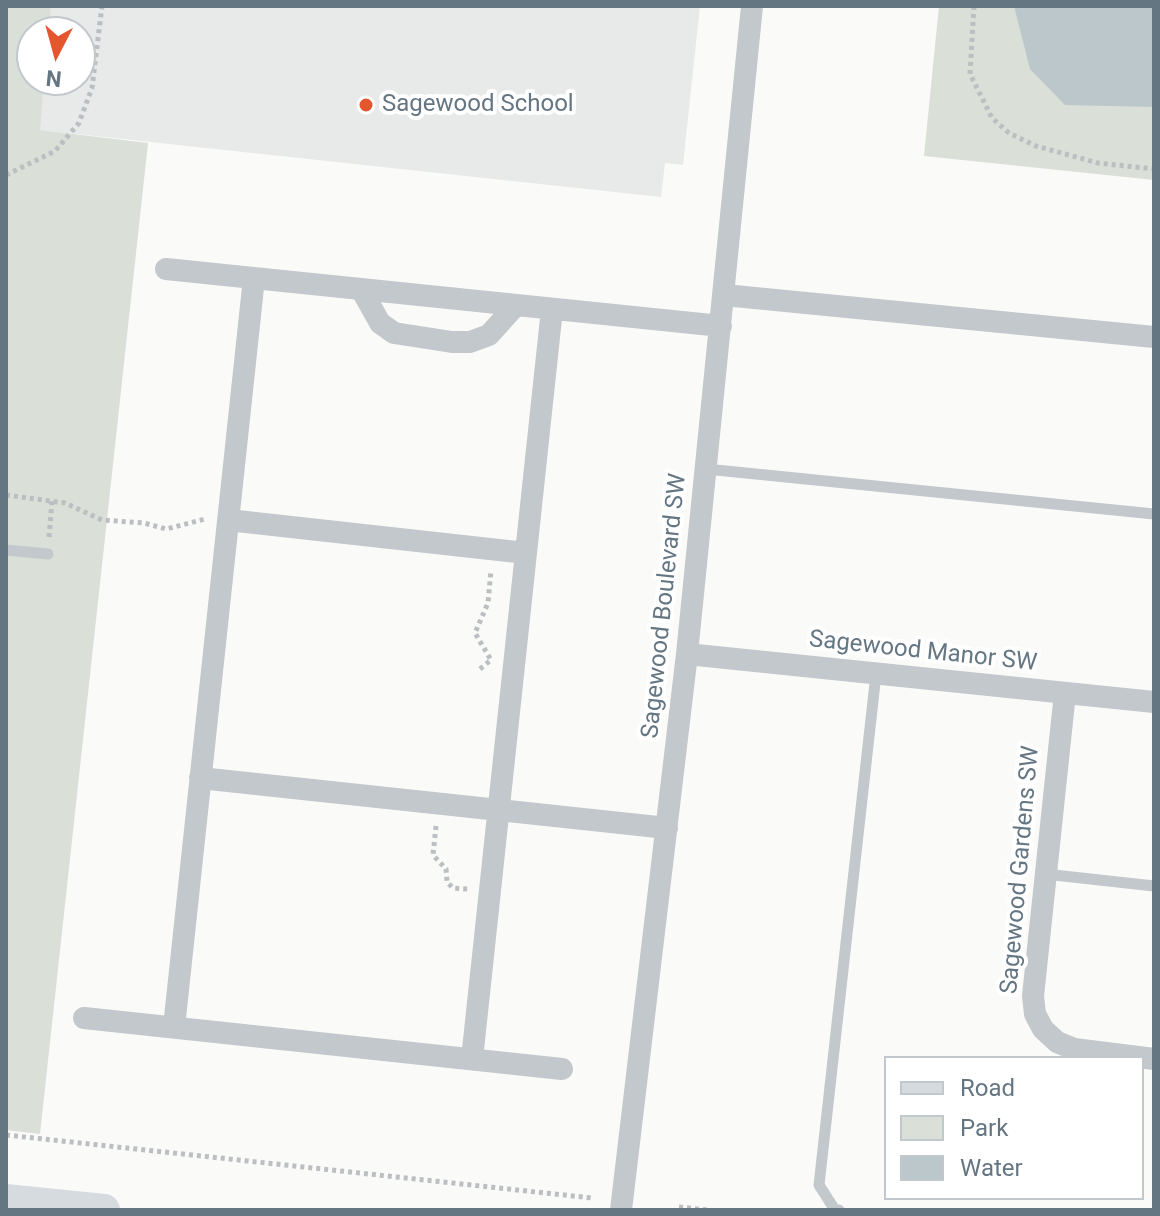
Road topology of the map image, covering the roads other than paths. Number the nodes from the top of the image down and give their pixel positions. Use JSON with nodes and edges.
{"nodes":[{"id":1,"x":752,"y":6,"type":"edge"},
{"id":2,"x":166,"y":269,"type":"dead end"},
{"id":3,"x":254,"y":278,"type":"junction"},
{"id":4,"x":361,"y":289,"type":"junction"},
{"id":5,"x":724,"y":295,"type":"junction"},
{"id":6,"x":516,"y":305,"type":"junction"},
{"id":7,"x":552,"y":309,"type":"junction"},
{"id":8,"x":721,"y":326,"type":"junction"},
{"id":9,"x":1154,"y":337,"type":"edge"},
{"id":10,"x":706,"y":469,"type":"junction"},
{"id":11,"x":1154,"y":514,"type":"edge"},
{"id":12,"x":228,"y":520,"type":"junction"},
{"id":13,"x":6,"y":550,"type":"edge"},
{"id":14,"x":526,"y":553,"type":"junction"},
{"id":15,"x":48,"y":554,"type":"road end"},
{"id":16,"x":687,"y":654,"type":"junction"},
{"id":17,"x":876,"y":674,"type":"junction"},
{"id":18,"x":1065,"y":693,"type":"junction"},
{"id":19,"x":1154,"y":702,"type":"edge"},
{"id":20,"x":200,"y":778,"type":"junction"},
{"id":21,"x":499,"y":810,"type":"junction"},
{"id":22,"x":667,"y":828,"type":"junction"},
{"id":23,"x":1045,"y":874,"type":"junction"},
{"id":24,"x":1154,"y":886,"type":"edge"},
{"id":25,"x":84,"y":1018,"type":"dead end"},
{"id":26,"x":174,"y":1027,"type":"junction"},
{"id":27,"x":1130,"y":1056,"type":"edge"},
{"id":28,"x":472,"y":1059,"type":"junction"},
{"id":29,"x":562,"y":1069,"type":"dead end"},
{"id":30,"x":6,"y":1200,"type":"edge"},
{"id":31,"x":104,"y":1210,"type":"edge"},
{"id":32,"x":621,"y":1210,"type":"edge"},
{"id":33,"x":839,"y":1210,"type":"edge"}],
"edges":[{"from":1,"to":5,"type":"street","name":"Sagewood Boulevard SW"},
{"from":2,"to":3,"type":"street"},
{"from":3,"to":4,"type":"street"},
{"from":3,"to":12,"type":"street"},
{"from":4,"to":6,"type":"street"},
{"from":4,"to":6,"type":"street"},
{"from":5,"to":8,"type":"street","name":"Sagewood Boulevard SW"},
{"from":5,"to":9,"type":"street"},
{"from":6,"to":7,"type":"street"},
{"from":7,"to":8,"type":"street"},
{"from":7,"to":14,"type":"street"},
{"from":8,"to":10,"type":"street","name":"Sagewood Boulevard SW"},
{"from":10,"to":11,"type":"lane"},
{"from":10,"to":16,"type":"street","name":"Sagewood Boulevard SW"},
{"from":12,"to":14,"type":"street"},
{"from":12,"to":20,"type":"street"},
{"from":13,"to":15,"type":"lane"},
{"from":14,"to":21,"type":"street"},
{"from":16,"to":17,"type":"street","name":"Sagewood Manor SW"},
{"from":16,"to":22,"type":"street","name":"Sagewood Boulevard SW"},
{"from":17,"to":18,"type":"street","name":"Sagewood Manor SW"},
{"from":17,"to":33,"type":"lane"},
{"from":18,"to":19,"type":"street","name":"Sagewood Manor SW"},
{"from":18,"to":23,"type":"street","name":"Sagewood Gardens SW"},
{"from":20,"to":21,"type":"street"},
{"from":20,"to":26,"type":"street"},
{"from":21,"to":22,"type":"street"},
{"from":21,"to":28,"type":"street"},
{"from":22,"to":32,"type":"street","name":"Sagewood Boulevard SW"},
{"from":23,"to":24,"type":"lane"},
{"from":23,"to":27,"type":"street","name":"Sagewood Gardens SW"},
{"from":25,"to":26,"type":"street"},
{"from":26,"to":28,"type":"street"},
{"from":28,"to":29,"type":"street"},
{"from":30,"to":31,"type":"street"}]}
